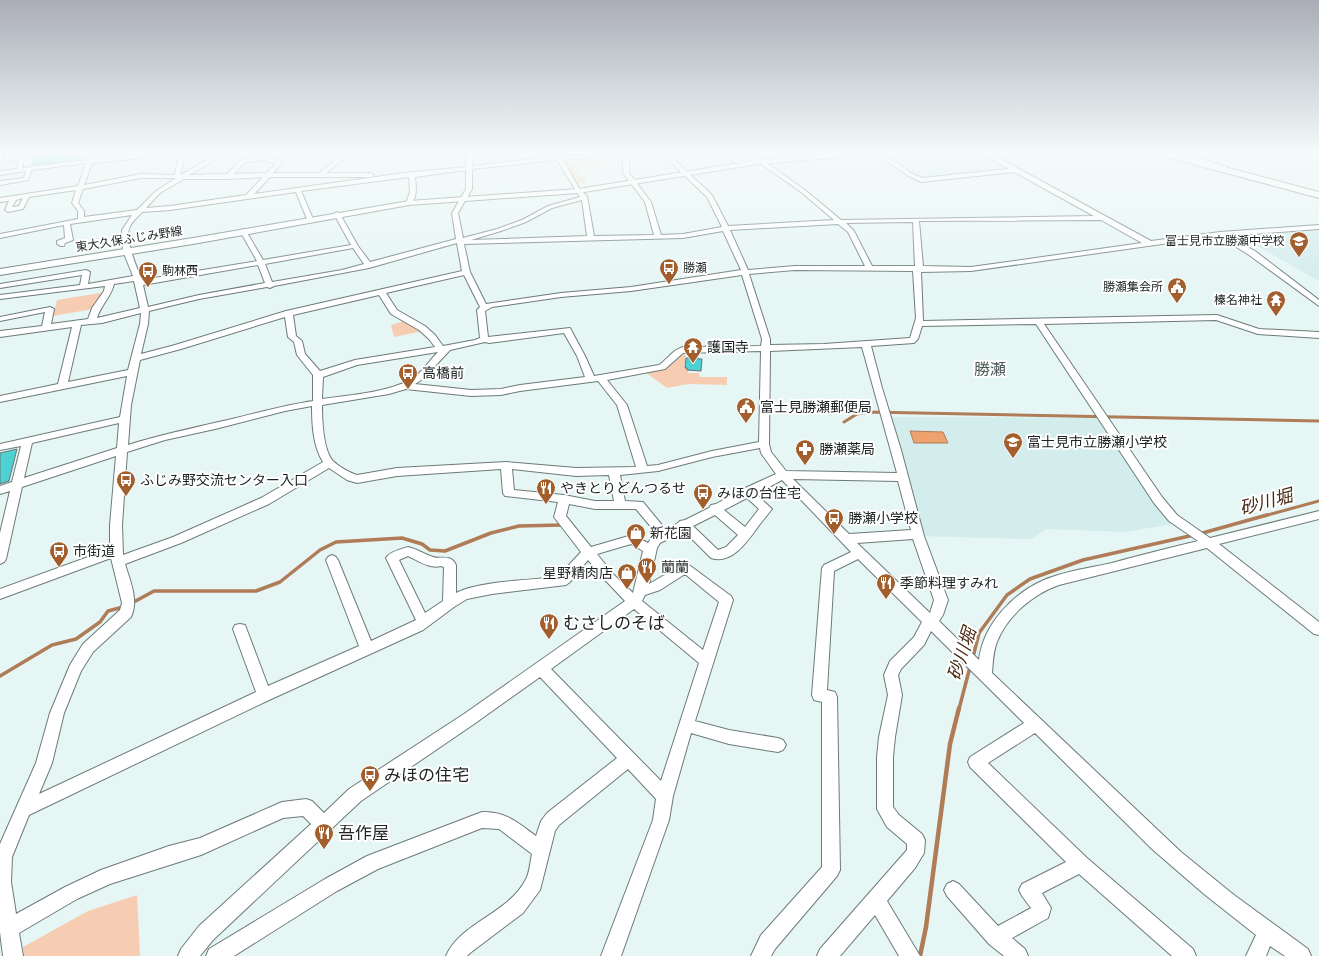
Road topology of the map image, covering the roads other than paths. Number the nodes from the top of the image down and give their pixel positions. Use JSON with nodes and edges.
{"nodes":[{"id":1,"x":13,"y":198,"type":"edge"},
{"id":2,"x":463,"y":198,"type":"edge"},
{"id":3,"x":25,"y":199,"type":"edge"},
{"id":4,"x":76,"y":199,"type":"edge"},
{"id":5,"x":151,"y":199,"type":"edge"},
{"id":6,"x":232,"y":199,"type":"edge"},
{"id":7,"x":303,"y":199,"type":"edge"},
{"id":8,"x":411,"y":199,"type":"edge"},
{"id":9,"x":456,"y":199,"type":"edge"},
{"id":10,"x":569,"y":199,"type":"edge"},
{"id":11,"x":585,"y":199,"type":"edge"},
{"id":12,"x":645,"y":199,"type":"edge"},
{"id":13,"x":711,"y":199,"type":"edge"},
{"id":14,"x":812,"y":199,"type":"edge"},
{"id":15,"x":1066,"y":199,"type":"edge"},
{"id":16,"x":409,"y":203,"type":"junction"},
{"id":17,"x":139,"y":211,"type":"junction"},
{"id":18,"x":338,"y":214,"type":"junction"},
{"id":19,"x":1100,"y":218,"type":"junction"},
{"id":20,"x":310,"y":219,"type":"junction"},
{"id":21,"x":81,"y":220,"type":"junction"},
{"id":22,"x":916,"y":220,"type":"junction"},
{"id":23,"x":838,"y":221,"type":"junction"},
{"id":24,"x":67,"y":223,"type":"junction"},
{"id":25,"x":1319,"y":228,"type":"edge"},
{"id":26,"x":726,"y":229,"type":"junction"},
{"id":27,"x":243,"y":231,"type":"junction"},
{"id":28,"x":1220,"y":234,"type":"junction"},
{"id":29,"x":0,"y":236,"type":"edge"},
{"id":30,"x":658,"y":237,"type":"junction"},
{"id":31,"x":592,"y":239,"type":"junction"},
{"id":32,"x":461,"y":241,"type":"junction"},
{"id":33,"x":61,"y":244,"type":"dead end"},
{"id":34,"x":1150,"y":244,"type":"junction"},
{"id":35,"x":355,"y":246,"type":"junction"},
{"id":36,"x":127,"y":251,"type":"junction"},
{"id":37,"x":261,"y":262,"type":"junction"},
{"id":38,"x":369,"y":266,"type":"junction"},
{"id":39,"x":24,"y":268,"type":"junction"},
{"id":40,"x":870,"y":269,"type":"junction"},
{"id":41,"x":918,"y":270,"type":"junction"},
{"id":42,"x":0,"y":272,"type":"edge"},
{"id":43,"x":466,"y":272,"type":"junction"},
{"id":44,"x":744,"y":272,"type":"junction"},
{"id":45,"x":138,"y":280,"type":"junction"},
{"id":46,"x":19,"y":283,"type":"junction"},
{"id":47,"x":110,"y":283,"type":"junction"},
{"id":48,"x":0,"y":286,"type":"edge"},
{"id":49,"x":270,"y":286,"type":"junction"},
{"id":50,"x":84,"y":287,"type":"junction"},
{"id":51,"x":381,"y":292,"type":"junction"},
{"id":52,"x":0,"y":297,"type":"edge"},
{"id":53,"x":1319,"y":304,"type":"edge"},
{"id":54,"x":484,"y":307,"type":"junction"},
{"id":55,"x":145,"y":311,"type":"junction"},
{"id":56,"x":289,"y":313,"type":"junction"},
{"id":57,"x":0,"y":319,"type":"edge"},
{"id":58,"x":92,"y":321,"type":"junction"},
{"id":59,"x":1038,"y":321,"type":"junction"},
{"id":60,"x":77,"y":323,"type":"junction"},
{"id":61,"x":919,"y":324,"type":"junction"},
{"id":62,"x":46,"y":327,"type":"junction"},
{"id":63,"x":0,"y":334,"type":"edge"},
{"id":64,"x":1319,"y":335,"type":"edge"},
{"id":65,"x":484,"y":339,"type":"junction"},
{"id":66,"x":866,"y":345,"type":"junction"},
{"id":67,"x":444,"y":348,"type":"junction"},
{"id":68,"x":767,"y":348,"type":"junction"},
{"id":69,"x":135,"y":358,"type":"junction"},
{"id":70,"x":132,"y":372,"type":"junction"},
{"id":71,"x":318,"y":375,"type":"junction"},
{"id":72,"x":596,"y":379,"type":"junction"},
{"id":73,"x":62,"y":386,"type":"junction"},
{"id":74,"x":406,"y":386,"type":"junction"},
{"id":75,"x":0,"y":399,"type":"edge"},
{"id":76,"x":317,"y":402,"type":"junction"},
{"id":77,"x":126,"y":419,"type":"junction"},
{"id":78,"x":27,"y":441,"type":"junction"},
{"id":79,"x":764,"y":444,"type":"junction"},
{"id":80,"x":0,"y":447,"type":"edge"},
{"id":81,"x":123,"y":450,"type":"junction"},
{"id":82,"x":329,"y":463,"type":"junction"},
{"id":83,"x":506,"y":465,"type":"junction"},
{"id":84,"x":643,"y":470,"type":"junction"},
{"id":85,"x":614,"y":472,"type":"junction"},
{"id":86,"x":783,"y":475,"type":"junction"},
{"id":87,"x":902,"y":477,"type":"junction"},
{"id":88,"x":16,"y":486,"type":"junction"},
{"id":89,"x":0,"y":490,"type":"edge"},
{"id":90,"x":747,"y":492,"type":"junction"},
{"id":91,"x":564,"y":499,"type":"junction"},
{"id":92,"x":620,"y":505,"type":"junction"},
{"id":93,"x":715,"y":508,"type":"junction"},
{"id":94,"x":1319,"y":515,"type":"edge"},
{"id":95,"x":684,"y":524,"type":"junction"},
{"id":96,"x":918,"y":534,"type":"junction"},
{"id":97,"x":664,"y":535,"type":"junction"},
{"id":98,"x":746,"y":535,"type":"junction"},
{"id":99,"x":846,"y":539,"type":"junction"},
{"id":100,"x":1209,"y":543,"type":"junction"},
{"id":101,"x":650,"y":549,"type":"junction"},
{"id":102,"x":588,"y":552,"type":"junction"},
{"id":103,"x":860,"y":553,"type":"junction"},
{"id":104,"x":117,"y":557,"type":"junction"},
{"id":105,"x":0,"y":559,"type":"edge"},
{"id":106,"x":332,"y":560,"type":"dead end"},
{"id":107,"x":0,"y":594,"type":"edge"},
{"id":108,"x":637,"y":597,"type":"junction"},
{"id":109,"x":449,"y":603,"type":"junction"},
{"id":110,"x":930,"y":621,"type":"junction"},
{"id":111,"x":423,"y":622,"type":"junction"},
{"id":112,"x":240,"y":629,"type":"dead end"},
{"id":113,"x":1319,"y":630,"type":"edge"},
{"id":114,"x":368,"y":648,"type":"junction"},
{"id":115,"x":707,"y":661,"type":"junction"},
{"id":116,"x":541,"y":668,"type":"junction"},
{"id":117,"x":982,"y":672,"type":"junction"},
{"id":118,"x":264,"y":695,"type":"junction"},
{"id":119,"x":1036,"y":724,"type":"junction"},
{"id":120,"x":686,"y":725,"type":"junction"},
{"id":121,"x":778,"y":745,"type":"dead end"},
{"id":122,"x":629,"y":758,"type":"junction"},
{"id":123,"x":665,"y":796,"type":"junction"},
{"id":124,"x":23,"y":810,"type":"junction"},
{"id":125,"x":323,"y":824,"type":"junction"},
{"id":126,"x":540,"y":850,"type":"junction"},
{"id":127,"x":1081,"y":864,"type":"junction"},
{"id":128,"x":1,"y":883,"type":"edge"},
{"id":129,"x":953,"y":890,"type":"dead end"},
{"id":130,"x":876,"y":900,"type":"junction"},
{"id":131,"x":8,"y":929,"type":"junction"},
{"id":132,"x":1267,"y":932,"type":"junction"},
{"id":133,"x":996,"y":937,"type":"junction"},
{"id":134,"x":906,"y":950,"type":"edge"},
{"id":135,"x":1015,"y":955,"type":"edge"},
{"id":136,"x":13,"y":956,"type":"edge"},
{"id":137,"x":188,"y":956,"type":"edge"},
{"id":138,"x":216,"y":956,"type":"edge"},
{"id":139,"x":456,"y":956,"type":"edge"},
{"id":140,"x":611,"y":956,"type":"edge"},
{"id":141,"x":761,"y":956,"type":"edge"},
{"id":142,"x":827,"y":956,"type":"edge"},
{"id":143,"x":1186,"y":956,"type":"edge"},
{"id":144,"x":1256,"y":956,"type":"edge"},
{"id":145,"x":1301,"y":956,"type":"edge"}],
"edges":[{"from":1,"to":3,"type":"street"},
{"from":2,"to":32,"type":"street"},
{"from":4,"to":21,"type":"street"},
{"from":5,"to":17,"type":"street"},
{"from":6,"to":17,"type":"street"},
{"from":7,"to":20,"type":"street"},
{"from":8,"to":16,"type":"street"},
{"from":9,"to":16,"type":"main road","name":"東大久保ふじみ野線"},
{"from":10,"to":32,"type":"street"},
{"from":11,"to":31,"type":"street"},
{"from":12,"to":30,"type":"street"},
{"from":13,"to":26,"type":"street"},
{"from":14,"to":23,"type":"street"},
{"from":15,"to":19,"type":"street"},
{"from":16,"to":18,"type":"main road","name":"東大久保ふじみ野線"},
{"from":17,"to":21,"type":"street"},
{"from":17,"to":36,"type":"street"},
{"from":18,"to":20,"type":"main road","name":"東大久保ふじみ野線"},
{"from":18,"to":35,"type":"street"},
{"from":19,"to":22,"type":"street"},
{"from":19,"to":34,"type":"street"},
{"from":20,"to":27,"type":"main road","name":"東大久保ふじみ野線"},
{"from":21,"to":24,"type":"street"},
{"from":22,"to":23,"type":"street"},
{"from":22,"to":41,"type":"street"},
{"from":23,"to":26,"type":"street"},
{"from":23,"to":40,"type":"street"},
{"from":24,"to":29,"type":"street"},
{"from":24,"to":33,"type":"street"},
{"from":25,"to":28,"type":"street"},
{"from":26,"to":30,"type":"street"},
{"from":26,"to":44,"type":"street"},
{"from":27,"to":36,"type":"main road","name":"東大久保ふじみ野線"},
{"from":27,"to":37,"type":"street"},
{"from":28,"to":34,"type":"street"},
{"from":28,"to":53,"type":"street"},
{"from":30,"to":31,"type":"street"},
{"from":31,"to":32,"type":"street"},
{"from":32,"to":38,"type":"street"},
{"from":32,"to":43,"type":"street"},
{"from":34,"to":41,"type":"street"},
{"from":35,"to":37,"type":"street"},
{"from":35,"to":38,"type":"street"},
{"from":36,"to":39,"type":"main road","name":"東大久保ふじみ野線"},
{"from":36,"to":45,"type":"street"},
{"from":37,"to":45,"type":"street"},
{"from":37,"to":49,"type":"street"},
{"from":38,"to":49,"type":"street"},
{"from":39,"to":42,"type":"main road","name":"東大久保ふじみ野線"},
{"from":39,"to":46,"type":"street"},
{"from":40,"to":41,"type":"street"},
{"from":40,"to":44,"type":"street"},
{"from":41,"to":61,"type":"street"},
{"from":43,"to":51,"type":"street"},
{"from":43,"to":54,"type":"street"},
{"from":44,"to":54,"type":"street"},
{"from":44,"to":68,"type":"street"},
{"from":45,"to":47,"type":"street"},
{"from":45,"to":55,"type":"street"},
{"from":46,"to":48,"type":"street"},
{"from":46,"to":50,"type":"street"},
{"from":47,"to":50,"type":"street"},
{"from":47,"to":58,"type":"street"},
{"from":49,"to":55,"type":"street"},
{"from":50,"to":52,"type":"street"},
{"from":51,"to":56,"type":"street"},
{"from":51,"to":67,"type":"street"},
{"from":54,"to":65,"type":"street"},
{"from":55,"to":58,"type":"street"},
{"from":55,"to":69,"type":"street"},
{"from":56,"to":69,"type":"street"},
{"from":56,"to":71,"type":"street"},
{"from":57,"to":62,"type":"street"},
{"from":58,"to":60,"type":"street"},
{"from":59,"to":61,"type":"street"},
{"from":59,"to":64,"type":"street"},
{"from":59,"to":100,"type":"street"},
{"from":60,"to":62,"type":"street"},
{"from":60,"to":73,"type":"street"},
{"from":61,"to":66,"type":"street"},
{"from":62,"to":63,"type":"street"},
{"from":65,"to":67,"type":"street"},
{"from":65,"to":72,"type":"street"},
{"from":66,"to":68,"type":"street"},
{"from":66,"to":87,"type":"street"},
{"from":67,"to":71,"type":"street"},
{"from":67,"to":74,"type":"street"},
{"from":68,"to":72,"type":"street"},
{"from":68,"to":79,"type":"street"},
{"from":69,"to":70,"type":"street"},
{"from":70,"to":73,"type":"street"},
{"from":70,"to":77,"type":"street"},
{"from":71,"to":76,"type":"street"},
{"from":72,"to":74,"type":"street"},
{"from":72,"to":84,"type":"street"},
{"from":73,"to":75,"type":"street"},
{"from":74,"to":76,"type":"street"},
{"from":76,"to":81,"type":"street"},
{"from":76,"to":82,"type":"street"},
{"from":77,"to":78,"type":"street"},
{"from":77,"to":81,"type":"street"},
{"from":78,"to":80,"type":"street"},
{"from":78,"to":88,"type":"street"},
{"from":79,"to":84,"type":"street"},
{"from":79,"to":86,"type":"street"},
{"from":81,"to":88,"type":"street"},
{"from":81,"to":104,"type":"street"},
{"from":82,"to":83,"type":"street"},
{"from":82,"to":104,"type":"street"},
{"from":83,"to":85,"type":"street"},
{"from":83,"to":91,"type":"street"},
{"from":84,"to":85,"type":"street"},
{"from":85,"to":92,"type":"street"},
{"from":86,"to":87,"type":"street"},
{"from":86,"to":90,"type":"street"},
{"from":86,"to":99,"type":"street"},
{"from":87,"to":96,"type":"street"},
{"from":88,"to":89,"type":"street"},
{"from":88,"to":105,"type":"street"},
{"from":90,"to":93,"type":"street"},
{"from":90,"to":98,"type":"street"},
{"from":91,"to":92,"type":"street"},
{"from":91,"to":102,"type":"street"},
{"from":92,"to":97,"type":"street"},
{"from":93,"to":95,"type":"street"},
{"from":93,"to":98,"type":"street"},
{"from":94,"to":100,"type":"street"},
{"from":95,"to":97,"type":"street"},
{"from":95,"to":98,"type":"street"},
{"from":96,"to":99,"type":"street"},
{"from":96,"to":110,"type":"street"},
{"from":97,"to":101,"type":"street"},
{"from":99,"to":103,"type":"street"},
{"from":100,"to":113,"type":"street"},
{"from":100,"to":117,"type":"street"},
{"from":101,"to":102,"type":"street"},
{"from":101,"to":108,"type":"street"},
{"from":102,"to":108,"type":"street"},
{"from":102,"to":109,"type":"street"},
{"from":103,"to":110,"type":"street"},
{"from":103,"to":141,"type":"street"},
{"from":104,"to":107,"type":"street"},
{"from":104,"to":124,"type":"street"},
{"from":106,"to":114,"type":"street"},
{"from":108,"to":115,"type":"street"},
{"from":108,"to":115,"type":"street"},
{"from":108,"to":116,"type":"street"},
{"from":109,"to":111,"type":"street"},
{"from":109,"to":111,"type":"street"},
{"from":110,"to":117,"type":"street"},
{"from":110,"to":130,"type":"street"},
{"from":111,"to":114,"type":"street"},
{"from":112,"to":118,"type":"street"},
{"from":114,"to":118,"type":"street"},
{"from":115,"to":120,"type":"street"},
{"from":116,"to":122,"type":"street"},
{"from":116,"to":125,"type":"street"},
{"from":117,"to":119,"type":"street"},
{"from":118,"to":124,"type":"street"},
{"from":119,"to":127,"type":"street"},
{"from":119,"to":132,"type":"street"},
{"from":120,"to":121,"type":"street"},
{"from":120,"to":123,"type":"street"},
{"from":122,"to":123,"type":"street"},
{"from":122,"to":126,"type":"street"},
{"from":123,"to":140,"type":"street"},
{"from":124,"to":128,"type":"street"},
{"from":125,"to":131,"type":"street"},
{"from":125,"to":137,"type":"street"},
{"from":126,"to":138,"type":"street"},
{"from":126,"to":139,"type":"street"},
{"from":127,"to":133,"type":"street"},
{"from":127,"to":143,"type":"street"},
{"from":128,"to":131,"type":"street"},
{"from":129,"to":133,"type":"street"},
{"from":130,"to":134,"type":"street"},
{"from":130,"to":142,"type":"street"},
{"from":131,"to":136,"type":"street"},
{"from":132,"to":144,"type":"street"},
{"from":132,"to":145,"type":"street"},
{"from":133,"to":135,"type":"street"}]}
